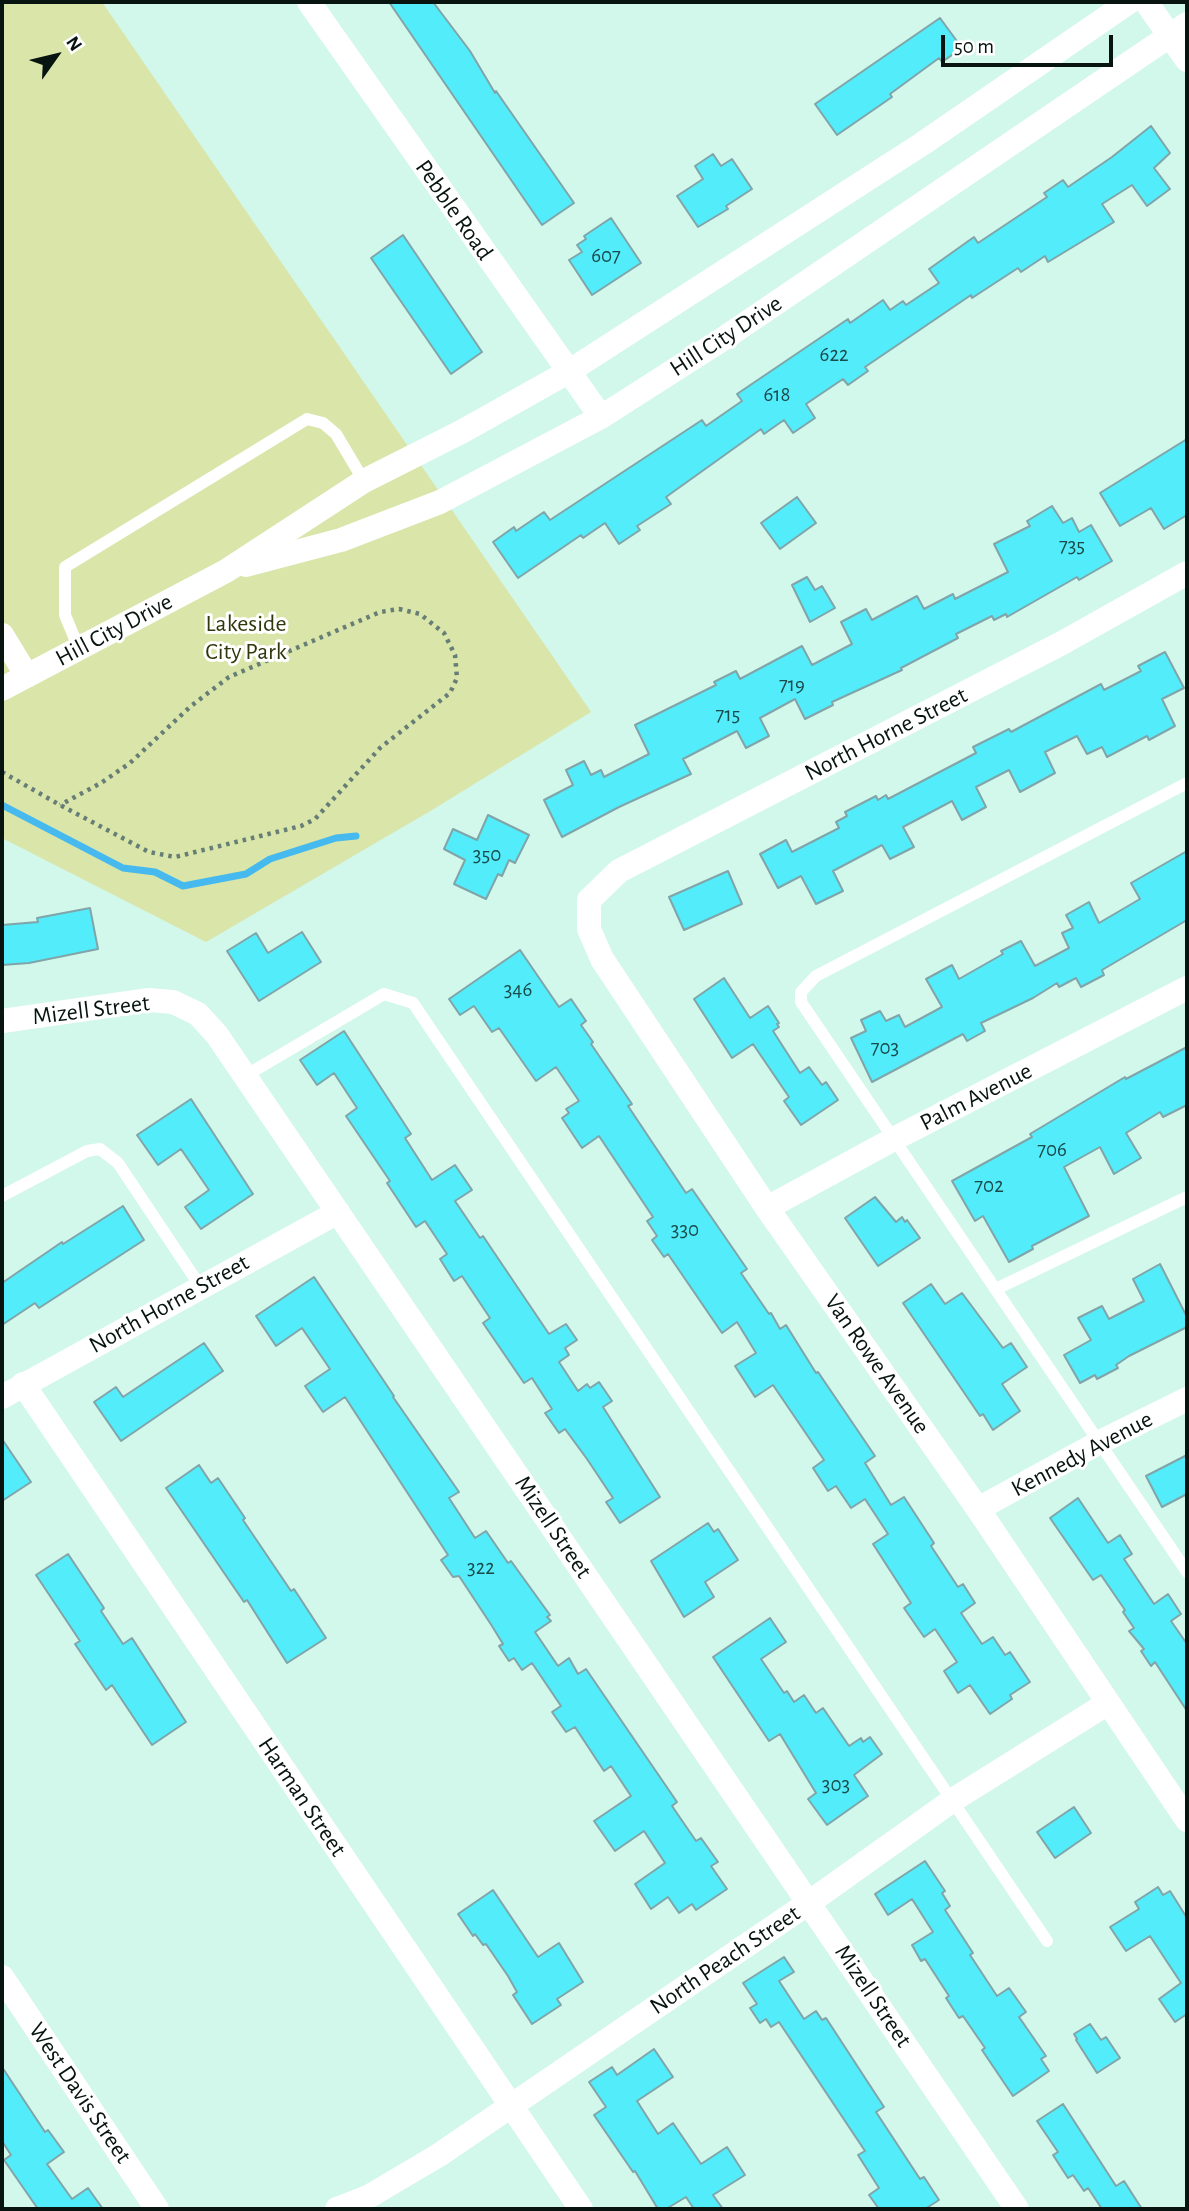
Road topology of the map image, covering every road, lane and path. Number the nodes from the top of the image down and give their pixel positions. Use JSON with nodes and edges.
{"nodes":[{"id":1,"x":309,"y":2,"type":"edge"},
{"id":2,"x":1129,"y":2,"type":"edge"},
{"id":3,"x":1146,"y":2,"type":"edge"},
{"id":4,"x":1178,"y":30,"type":"edge"},
{"id":5,"x":1187,"y":60,"type":"edge"},
{"id":6,"x":568,"y":372,"type":"junction"},
{"id":7,"x":601,"y":417,"type":"junction"},
{"id":8,"x":364,"y":481,"type":"junction"},
{"id":9,"x":226,"y":571,"type":"junction"},
{"id":10,"x":1187,"y":573,"type":"edge"},
{"id":11,"x":2,"y":635,"type":"edge"},
{"id":12,"x":79,"y":649,"type":"junction"},
{"id":13,"x":27,"y":676,"type":"junction"},
{"id":14,"x":2,"y":689,"type":"edge"},
{"id":15,"x":2,"y":772,"type":"edge"},
{"id":16,"x":1187,"y":783,"type":"edge"},
{"id":17,"x":60,"y":805,"type":"junction"},
{"id":18,"x":589,"y":900,"type":"joint"},
{"id":19,"x":1187,"y":988,"type":"edge"},
{"id":20,"x":2,"y":1021,"type":"edge"},
{"id":21,"x":245,"y":1076,"type":"junction"},
{"id":22,"x":892,"y":1140,"type":"junction"},
{"id":23,"x":2,"y":1196,"type":"edge"},
{"id":24,"x":1187,"y":1197,"type":"edge"},
{"id":25,"x":767,"y":1208,"type":"junction"},
{"id":26,"x":338,"y":1212,"type":"junction"},
{"id":27,"x":200,"y":1286,"type":"junction"},
{"id":28,"x":996,"y":1289,"type":"junction"},
{"id":29,"x":23,"y":1384,"type":"junction"},
{"id":30,"x":2,"y":1396,"type":"edge"},
{"id":31,"x":1187,"y":1399,"type":"edge"},
{"id":32,"x":1098,"y":1443,"type":"junction"},
{"id":33,"x":978,"y":1509,"type":"junction"},
{"id":34,"x":1187,"y":1572,"type":"edge"},
{"id":35,"x":1108,"y":1703,"type":"junction"},
{"id":36,"x":953,"y":1800,"type":"junction"},
{"id":37,"x":1185,"y":1812,"type":"edge"},
{"id":38,"x":810,"y":1902,"type":"junction"},
{"id":39,"x":1047,"y":1941,"type":"dead end"},
{"id":40,"x":2,"y":1977,"type":"edge"},
{"id":41,"x":510,"y":2105,"type":"junction"},
{"id":42,"x":157,"y":2209,"type":"edge"},
{"id":43,"x":337,"y":2209,"type":"edge"},
{"id":44,"x":581,"y":2209,"type":"edge"},
{"id":45,"x":1017,"y":2209,"type":"edge"}],
"edges":[{"from":1,"to":6,"type":"street","name":"Pebble Road"},
{"from":2,"to":6,"type":"street","name":"Hill City Drive"},
{"from":3,"to":4,"type":"street"},
{"from":4,"to":5,"type":"street"},
{"from":4,"to":7,"type":"street","name":"Hill City Drive"},
{"from":6,"to":7,"type":"street","name":"Pebble Road"},
{"from":6,"to":8,"type":"street","name":"Hill City Drive"},
{"from":7,"to":9,"type":"street","name":"Hill City Drive"},
{"from":8,"to":9,"type":"street","name":"Hill City Drive"},
{"from":8,"to":12,"type":"lane"},
{"from":9,"to":12,"type":"street","name":"Hill City Drive"},
{"from":10,"to":18,"type":"street","name":"North Horne Street"},
{"from":11,"to":13,"type":"street"},
{"from":12,"to":13,"type":"street","name":"Hill City Drive"},
{"from":13,"to":14,"type":"street","name":"Hill City Drive"},
{"from":15,"to":17,"type":"path"},
{"from":16,"to":22,"type":"lane"},
{"from":17,"to":17,"type":"path"},
{"from":18,"to":25,"type":"street","name":"Van Rowe Avenue"},
{"from":19,"to":22,"type":"street","name":"Palm Avenue"},
{"from":20,"to":21,"type":"street","name":"Mizell Street"},
{"from":21,"to":26,"type":"street","name":"Mizell Street"},
{"from":21,"to":36,"type":"lane"},
{"from":22,"to":25,"type":"street","name":"Palm Avenue"},
{"from":22,"to":28,"type":"lane"},
{"from":23,"to":27,"type":"lane"},
{"from":24,"to":28,"type":"lane"},
{"from":25,"to":33,"type":"street","name":"Van Rowe Avenue"},
{"from":26,"to":27,"type":"street","name":"North Horne Street"},
{"from":26,"to":38,"type":"street","name":"Mizell Street"},
{"from":27,"to":29,"type":"street","name":"North Horne Street"},
{"from":28,"to":32,"type":"lane"},
{"from":29,"to":30,"type":"street","name":"North Horne Street"},
{"from":29,"to":41,"type":"street","name":"Harman Street"},
{"from":31,"to":32,"type":"street","name":"Kennedy Avenue"},
{"from":32,"to":33,"type":"street","name":"Kennedy Avenue"},
{"from":32,"to":34,"type":"lane"},
{"from":33,"to":35,"type":"street","name":"Van Rowe Avenue"},
{"from":35,"to":36,"type":"street","name":"North Peach Street"},
{"from":35,"to":37,"type":"street","name":"Van Rowe Avenue"},
{"from":36,"to":38,"type":"street","name":"North Peach Street"},
{"from":36,"to":39,"type":"lane"},
{"from":38,"to":41,"type":"street","name":"North Peach Street"},
{"from":38,"to":45,"type":"street","name":"Mizell Street"},
{"from":40,"to":42,"type":"street","name":"West Davis Street"},
{"from":41,"to":43,"type":"street","name":"North Peach Street"},
{"from":41,"to":44,"type":"street","name":"Harman Street"}]}
